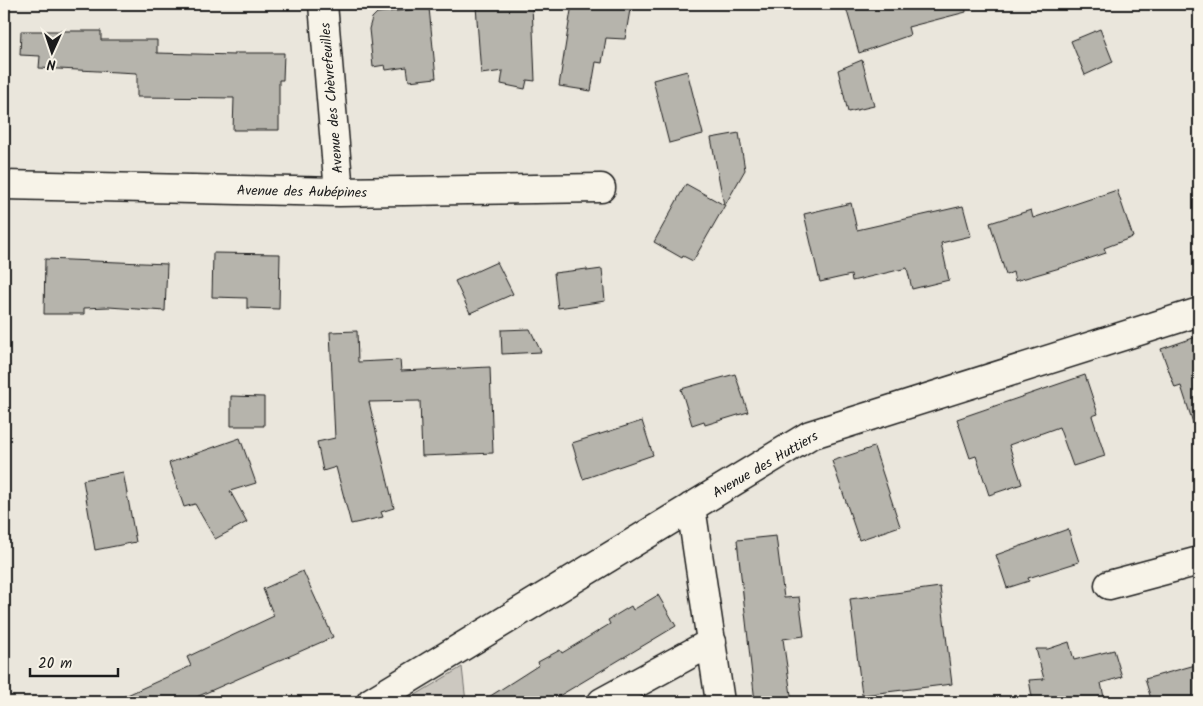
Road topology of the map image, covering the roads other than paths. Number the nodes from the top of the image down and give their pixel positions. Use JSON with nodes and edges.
{"nodes":[{"id":1,"x":323,"y":4,"type":"edge"},
{"id":2,"x":4,"y":185,"type":"edge"},
{"id":3,"x":601,"y":188,"type":"dead end"},
{"id":4,"x":339,"y":192,"type":"junction"},
{"id":5,"x":1199,"y":312,"type":"edge"},
{"id":6,"x":691,"y":507,"type":"junction"},
{"id":7,"x":1199,"y":561,"type":"edge"},
{"id":8,"x":1109,"y":585,"type":"dead end"},
{"id":9,"x":712,"y":642,"type":"junction"},
{"id":10,"x":371,"y":702,"type":"edge"},
{"id":11,"x":602,"y":702,"type":"edge"},
{"id":12,"x":720,"y":702,"type":"edge"}],
"edges":[{"from":1,"to":4,"type":"street","name":"Avenue des Chèvrefeuilles"},
{"from":2,"to":4,"type":"street","name":"Avenue des Aubépines"},
{"from":3,"to":4,"type":"street","name":"Avenue des Aubépines"},
{"from":5,"to":6,"type":"street","name":"Avenue des Huttiers"},
{"from":6,"to":9,"type":"street"},
{"from":6,"to":10,"type":"street","name":"Avenue des Huttiers"},
{"from":7,"to":8,"type":"street"},
{"from":9,"to":11,"type":"street"},
{"from":9,"to":12,"type":"street"}]}
